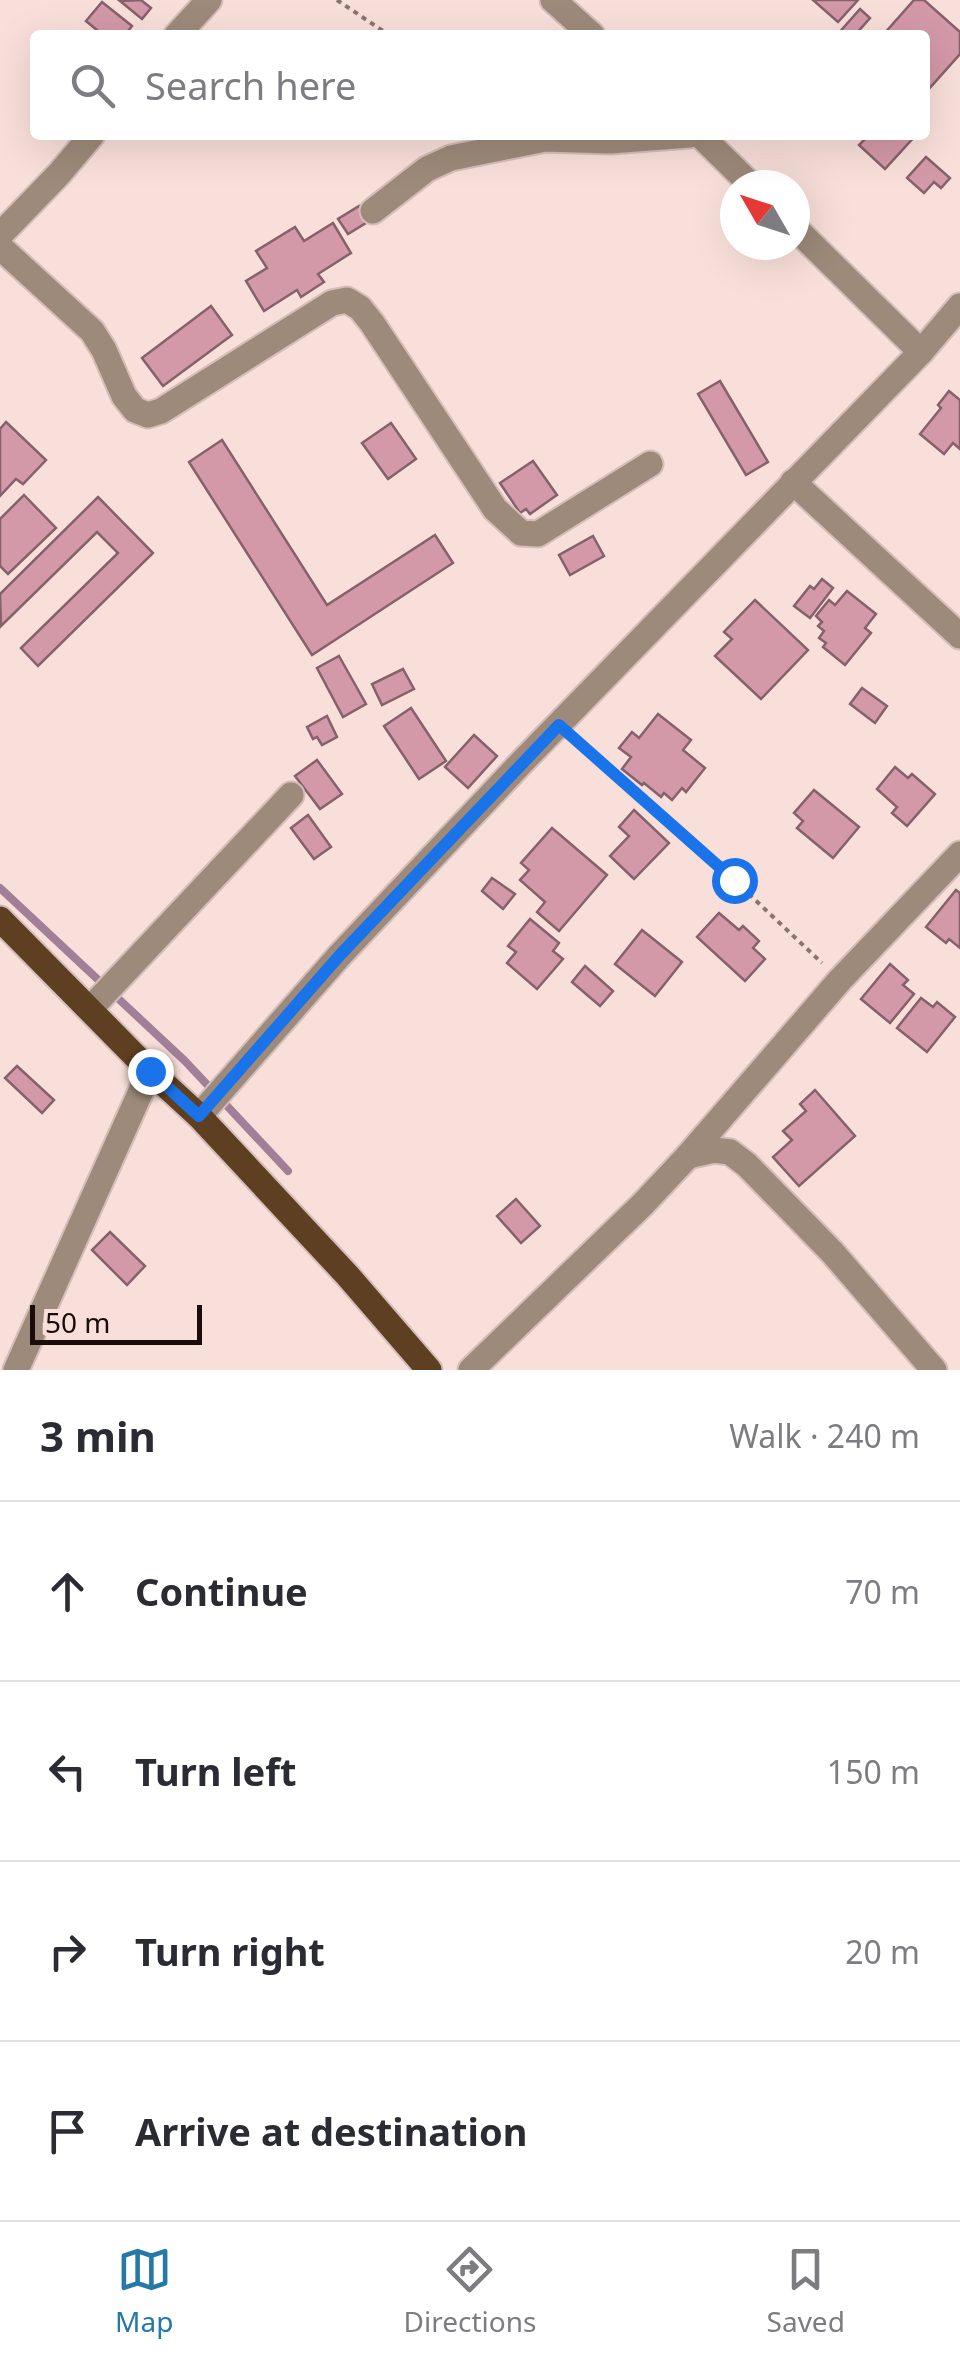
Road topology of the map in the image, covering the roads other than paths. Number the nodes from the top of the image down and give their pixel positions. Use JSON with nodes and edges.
{"nodes":[{"id":1,"x":208,"y":0,"type":"edge"},
{"id":2,"x":553,"y":0,"type":"edge"},
{"id":3,"x":182,"y":30,"type":"edge"},
{"id":4,"x":586,"y":30,"type":"edge"},
{"id":5,"x":88,"y":140,"type":"edge"},
{"id":6,"x":541,"y":140,"type":"edge"},
{"id":7,"x":578,"y":140,"type":"edge"},
{"id":8,"x":623,"y":140,"type":"edge"},
{"id":9,"x":705,"y":140,"type":"edge"},
{"id":10,"x":736,"y":170,"type":"edge"},
{"id":11,"x":373,"y":210,"type":"dead end"},
{"id":12,"x":0,"y":235,"type":"edge"},
{"id":13,"x":810,"y":243,"type":"edge"},
{"id":14,"x":0,"y":247,"type":"edge"},
{"id":15,"x":960,"y":306,"type":"edge"},
{"id":16,"x":922,"y":352,"type":"junction"},
{"id":17,"x":650,"y":464,"type":"dead end"},
{"id":18,"x":793,"y":482,"type":"junction"},
{"id":19,"x":960,"y":636,"type":"edge"},
{"id":20,"x":291,"y":794,"type":"dead end"},
{"id":21,"x":960,"y":854,"type":"edge"},
{"id":22,"x":0,"y":919,"type":"edge"},
{"id":23,"x":90,"y":1009,"type":"junction"},
{"id":24,"x":150,"y":1071,"type":"junction"},
{"id":25,"x":199,"y":1116,"type":"junction"},
{"id":26,"x":688,"y":1156,"type":"junction"},
{"id":27,"x":16,"y":1370,"type":"edge"},
{"id":28,"x":429,"y":1370,"type":"edge"},
{"id":29,"x":471,"y":1370,"type":"edge"},
{"id":30,"x":934,"y":1370,"type":"edge"}],
"edges":[{"from":1,"to":3,"type":"street"},
{"from":2,"to":4,"type":"street"},
{"from":5,"to":12,"type":"street"},
{"from":6,"to":11,"type":"street"},
{"from":7,"to":8,"type":"street"},
{"from":9,"to":10,"type":"street"},
{"from":13,"to":16,"type":"street"},
{"from":14,"to":17,"type":"street"},
{"from":15,"to":16,"type":"street"},
{"from":16,"to":18,"type":"street"},
{"from":18,"to":19,"type":"street"},
{"from":18,"to":25,"type":"street"},
{"from":20,"to":23,"type":"street"},
{"from":21,"to":26,"type":"street"},
{"from":22,"to":23,"type":"main road"},
{"from":23,"to":24,"type":"main road"},
{"from":24,"to":25,"type":"main road"},
{"from":24,"to":27,"type":"street"},
{"from":25,"to":28,"type":"main road"},
{"from":26,"to":29,"type":"street"},
{"from":26,"to":30,"type":"street"}]}
